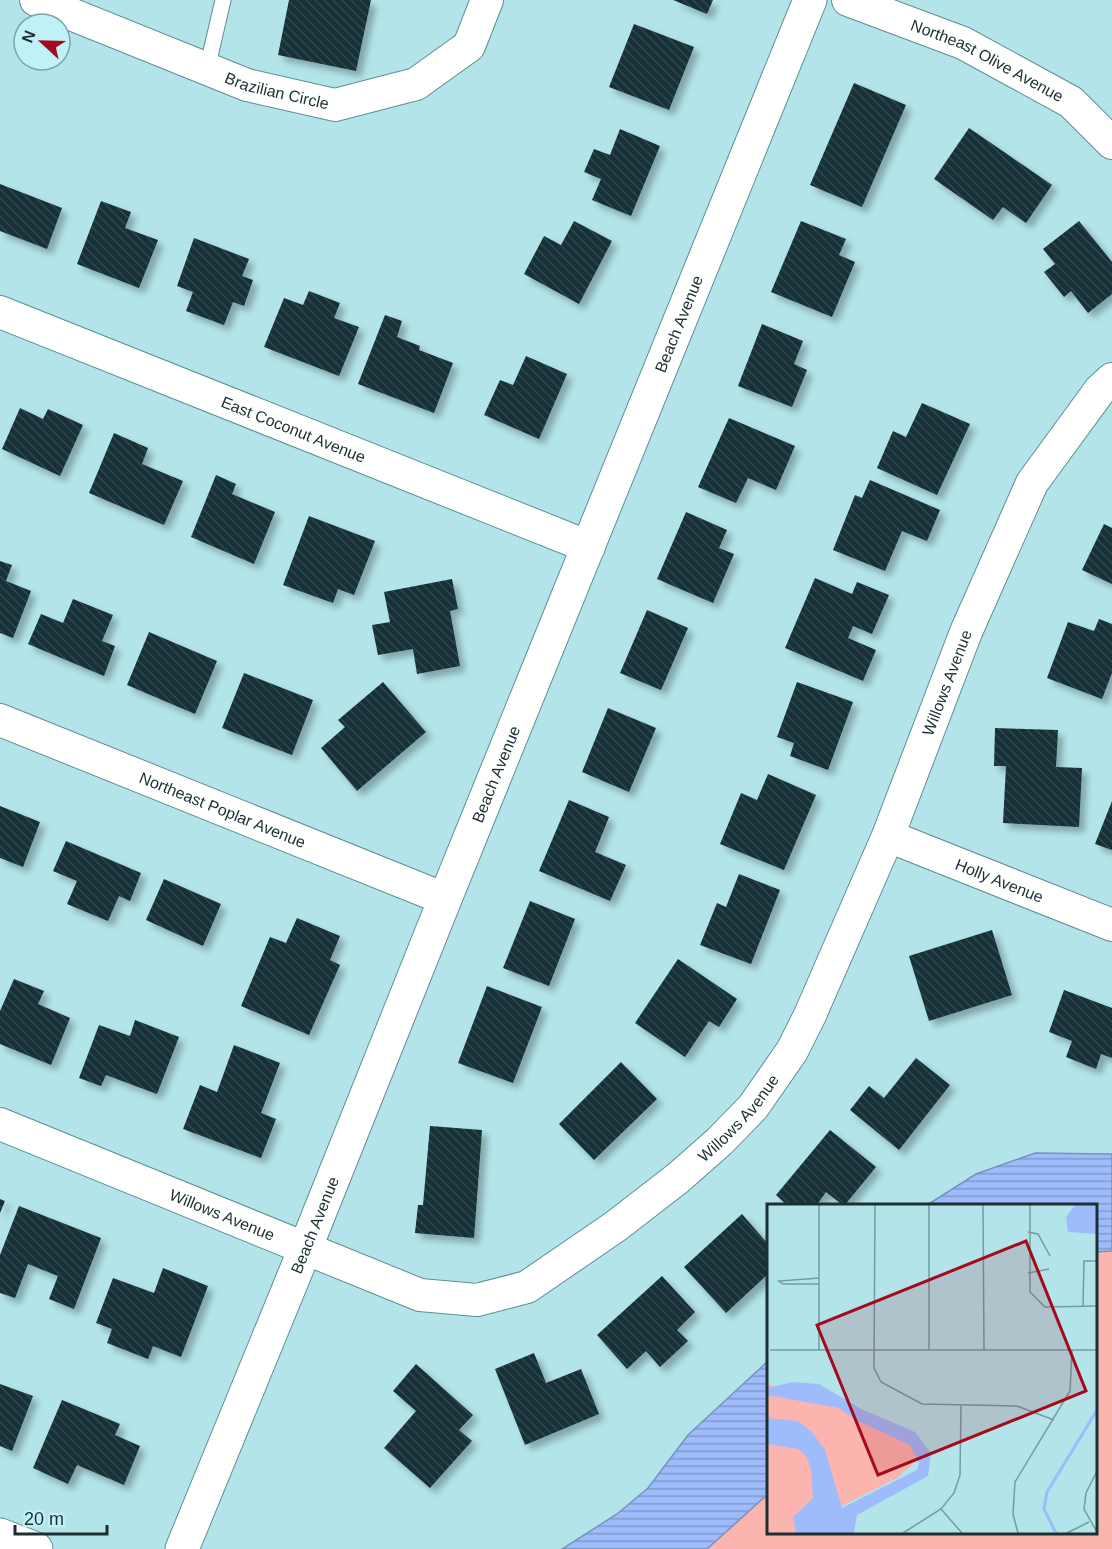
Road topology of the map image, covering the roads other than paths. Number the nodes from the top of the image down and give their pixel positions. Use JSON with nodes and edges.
{"nodes":[{"id":1,"x":36,"y":0,"type":"edge"},
{"id":2,"x":223,"y":0,"type":"edge"},
{"id":3,"x":487,"y":0,"type":"edge"},
{"id":4,"x":810,"y":0,"type":"edge"},
{"id":5,"x":848,"y":0,"type":"edge"},
{"id":6,"x":207,"y":69,"type":"junction"},
{"id":7,"x":1112,"y":143,"type":"edge"},
{"id":8,"x":0,"y":312,"type":"edge"},
{"id":9,"x":1112,"y":378,"type":"edge"},
{"id":10,"x":589,"y":547,"type":"junction"},
{"id":11,"x":0,"y":720,"type":"edge"},
{"id":12,"x":888,"y":836,"type":"junction"},
{"id":13,"x":445,"y":899,"type":"junction"},
{"id":14,"x":1112,"y":925,"type":"edge"},
{"id":15,"x":0,"y":1124,"type":"edge"},
{"id":16,"x":305,"y":1249,"type":"junction"},
{"id":17,"x":0,"y":1535,"type":"edge"},
{"id":18,"x":36,"y":1549,"type":"edge"},
{"id":19,"x":182,"y":1549,"type":"edge"}],
"edges":[{"from":1,"to":6,"type":"street","name":"Brazilian Circle"},
{"from":2,"to":6,"type":"lane"},
{"from":3,"to":6,"type":"street","name":"Brazilian Circle"},
{"from":4,"to":10,"type":"street","name":"Beach Avenue"},
{"from":5,"to":7,"type":"street","name":"Northeast Olive Avenue"},
{"from":8,"to":10,"type":"street","name":"East Coconut Avenue"},
{"from":9,"to":12,"type":"street","name":"Willows Avenue"},
{"from":10,"to":13,"type":"street","name":"Beach Avenue"},
{"from":11,"to":13,"type":"street","name":"Northeast Poplar Avenue"},
{"from":12,"to":14,"type":"street","name":"Holly Avenue"},
{"from":12,"to":16,"type":"street","name":"Willows Avenue"},
{"from":13,"to":16,"type":"street","name":"Beach Avenue"},
{"from":15,"to":16,"type":"street","name":"Willows Avenue"},
{"from":16,"to":19,"type":"street","name":"Beach Avenue"},
{"from":17,"to":18,"type":"street"}]}
